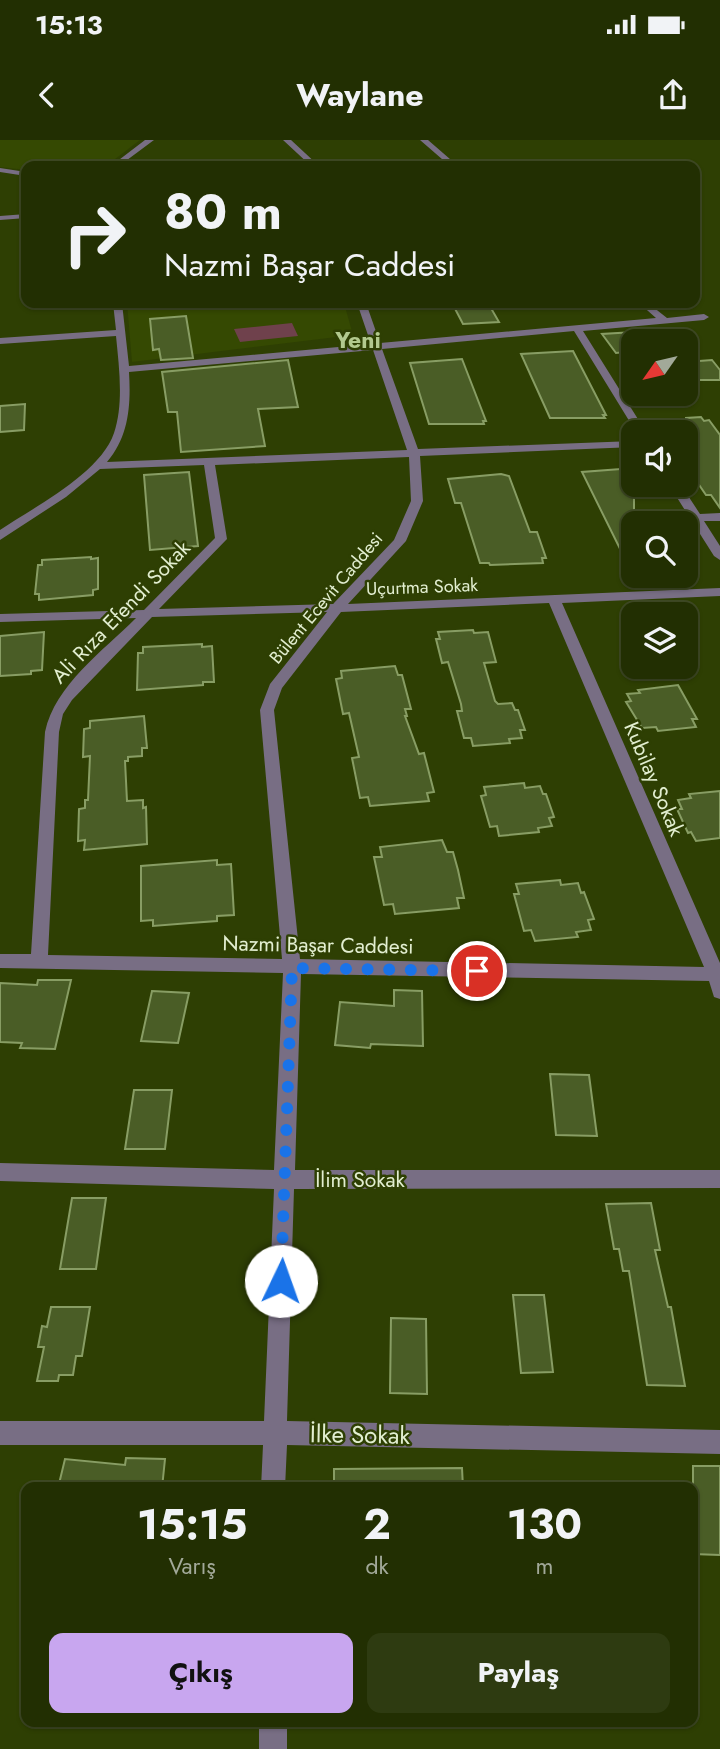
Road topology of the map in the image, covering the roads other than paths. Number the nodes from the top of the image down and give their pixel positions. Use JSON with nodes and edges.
{"nodes":[{"id":1,"x":150,"y":140,"type":"edge"},
{"id":2,"x":287,"y":140,"type":"edge"},
{"id":3,"x":424,"y":140,"type":"edge"},
{"id":4,"x":122,"y":161,"type":"edge"},
{"id":5,"x":310,"y":161,"type":"edge"},
{"id":6,"x":448,"y":161,"type":"edge"},
{"id":7,"x":0,"y":170,"type":"edge"},
{"id":8,"x":21,"y":173,"type":"edge"},
{"id":9,"x":21,"y":216,"type":"edge"},
{"id":10,"x":0,"y":218,"type":"edge"},
{"id":11,"x":118,"y":308,"type":"edge"},
{"id":12,"x":363,"y":308,"type":"edge"},
{"id":13,"x":649,"y":308,"type":"edge"},
{"id":14,"x":704,"y":317,"type":"dead end"},
{"id":15,"x":664,"y":320,"type":"junction"},
{"id":16,"x":578,"y":328,"type":"junction"},
{"id":17,"x":121,"y":333,"type":"junction"},
{"id":18,"x":0,"y":341,"type":"edge"},
{"id":19,"x":375,"y":345,"type":"junction"},
{"id":20,"x":124,"y":369,"type":"junction"},
{"id":21,"x":634,"y":420,"type":"edge"},
{"id":22,"x":621,"y":445,"type":"edge"},
{"id":23,"x":414,"y":453,"type":"junction"},
{"id":24,"x":209,"y":461,"type":"junction"},
{"id":25,"x":96,"y":466,"type":"junction"},
{"id":26,"x":720,"y":517,"type":"edge"},
{"id":27,"x":698,"y":518,"type":"edge"},
{"id":28,"x":698,"y":521,"type":"edge"},
{"id":29,"x":0,"y":536,"type":"edge"},
{"id":30,"x":720,"y":556,"type":"edge"},
{"id":31,"x":720,"y":593,"type":"edge"},
{"id":32,"x":554,"y":600,"type":"junction"},
{"id":33,"x":337,"y":608,"type":"junction"},
{"id":34,"x":150,"y":613,"type":"junction"},
{"id":35,"x":0,"y":618,"type":"edge"},
{"id":36,"x":0,"y":961,"type":"edge"},
{"id":37,"x":39,"y":962,"type":"junction"},
{"id":38,"x":292,"y":968,"type":"junction"},
{"id":39,"x":719,"y":980,"type":"edge"},
{"id":40,"x":0,"y":1172,"type":"edge"},
{"id":41,"x":720,"y":1179,"type":"edge"},
{"id":42,"x":286,"y":1180,"type":"junction"},
{"id":43,"x":0,"y":1433,"type":"edge"},
{"id":44,"x":274,"y":1433,"type":"junction"},
{"id":45,"x":720,"y":1442,"type":"edge"},
{"id":46,"x":273,"y":1482,"type":"edge"},
{"id":47,"x":273,"y":1727,"type":"edge"},
{"id":48,"x":273,"y":1749,"type":"edge"}],
"edges":[{"from":1,"to":4,"type":"street"},
{"from":2,"to":5,"type":"street"},
{"from":3,"to":6,"type":"street"},
{"from":7,"to":8,"type":"street"},
{"from":9,"to":10,"type":"street"},
{"from":11,"to":17,"type":"street"},
{"from":12,"to":19,"type":"street","name":"Bülent Ecevit Caddesi"},
{"from":13,"to":15,"type":"street"},
{"from":14,"to":15,"type":"street"},
{"from":15,"to":16,"type":"street"},
{"from":16,"to":19,"type":"street"},
{"from":16,"to":21,"type":"street"},
{"from":17,"to":18,"type":"street"},
{"from":17,"to":20,"type":"street"},
{"from":19,"to":20,"type":"street"},
{"from":19,"to":23,"type":"street","name":"Bülent Ecevit Caddesi"},
{"from":20,"to":25,"type":"street"},
{"from":22,"to":23,"type":"street"},
{"from":23,"to":24,"type":"street"},
{"from":23,"to":33,"type":"street","name":"Bülent Ecevit Caddesi"},
{"from":24,"to":25,"type":"street"},
{"from":24,"to":34,"type":"street","name":"Ali Rıza Efendi Sokak"},
{"from":25,"to":29,"type":"street"},
{"from":26,"to":27,"type":"street"},
{"from":28,"to":30,"type":"street"},
{"from":31,"to":32,"type":"street","name":"Uçurtma Sokak"},
{"from":32,"to":33,"type":"street","name":"Uçurtma Sokak"},
{"from":32,"to":39,"type":"street","name":"Kubilay Sokak"},
{"from":33,"to":34,"type":"street","name":"Uçurtma Sokak"},
{"from":33,"to":38,"type":"street","name":"Bülent Ecevit Caddesi"},
{"from":34,"to":35,"type":"street","name":"Uçurtma Sokak"},
{"from":34,"to":37,"type":"street","name":"Ali Rıza Efendi Sokak"},
{"from":36,"to":37,"type":"street","name":"Nazmi Başar Caddesi"},
{"from":37,"to":38,"type":"street","name":"Nazmi Başar Caddesi"},
{"from":38,"to":39,"type":"street","name":"Nazmi Başar Caddesi"},
{"from":38,"to":42,"type":"street","name":"Bülent Ecevit Caddesi"},
{"from":40,"to":42,"type":"street","name":"İlim Sokak"},
{"from":41,"to":42,"type":"street","name":"İlim Sokak"},
{"from":42,"to":44,"type":"street","name":"Bülent Ecevit Caddesi"},
{"from":43,"to":44,"type":"street","name":"İlke Sokak"},
{"from":44,"to":45,"type":"street","name":"İlke Sokak"},
{"from":44,"to":46,"type":"street","name":"Bülent Ecevit Caddesi"},
{"from":47,"to":48,"type":"street"}]}
